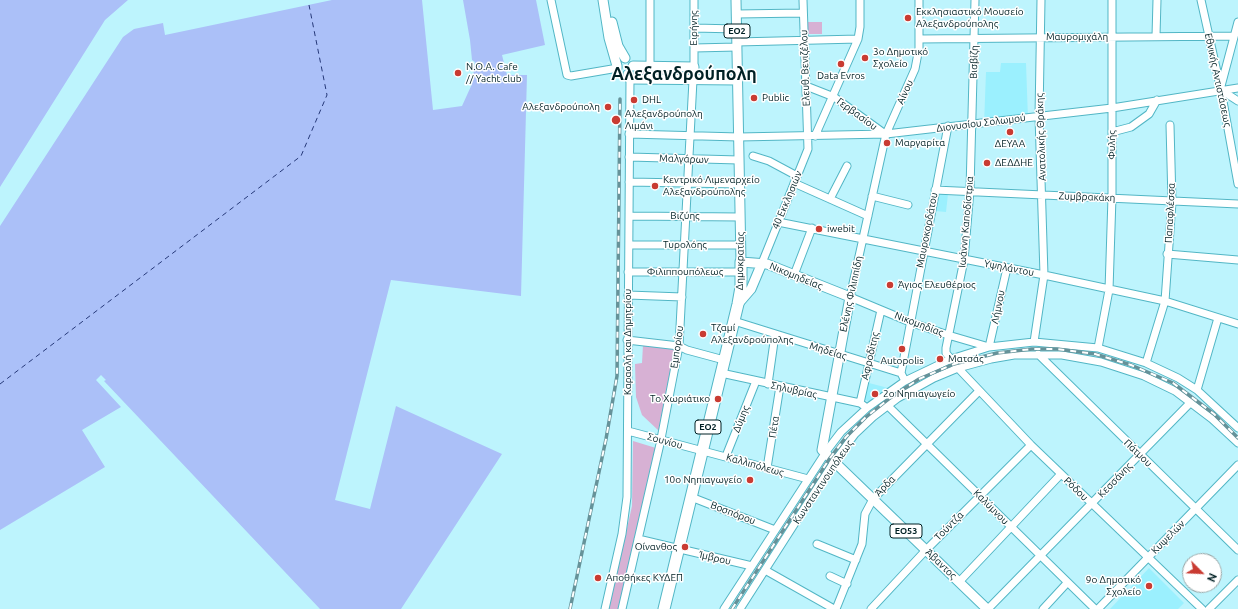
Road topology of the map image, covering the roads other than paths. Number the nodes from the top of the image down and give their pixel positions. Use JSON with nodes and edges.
{"nodes":[{"id":1,"x":551,"y":0,"type":"edge"},
{"id":2,"x":603,"y":0,"type":"edge"},
{"id":3,"x":608,"y":0,"type":"edge"},
{"id":4,"x":650,"y":0,"type":"edge"},
{"id":5,"x":694,"y":0,"type":"edge"},
{"id":6,"x":736,"y":0,"type":"edge"},
{"id":7,"x":803,"y":0,"type":"edge"},
{"id":8,"x":860,"y":0,"type":"edge"},
{"id":9,"x":919,"y":0,"type":"edge"},
{"id":10,"x":975,"y":0,"type":"edge"},
{"id":11,"x":1041,"y":0,"type":"edge"},
{"id":12,"x":1112,"y":0,"type":"edge"},
{"id":13,"x":1156,"y":0,"type":"edge"},
{"id":14,"x":1201,"y":0,"type":"edge"},
{"id":15,"x":803,"y":13,"type":"junction"},
{"id":16,"x":736,"y":14,"type":"junction"},
{"id":17,"x":1238,"y":22,"type":"edge"},
{"id":18,"x":694,"y":28,"type":"junction"},
{"id":19,"x":737,"y":29,"type":"junction"},
{"id":20,"x":1156,"y":36,"type":"junction"},
{"id":21,"x":1209,"y":36,"type":"junction"},
{"id":22,"x":1234,"y":36,"type":"junction"},
{"id":23,"x":1112,"y":37,"type":"junction"},
{"id":24,"x":1040,"y":38,"type":"junction"},
{"id":25,"x":804,"y":39,"type":"junction"},
{"id":26,"x":858,"y":39,"type":"junction"},
{"id":27,"x":919,"y":39,"type":"junction"},
{"id":28,"x":975,"y":39,"type":"junction"},
{"id":29,"x":737,"y":44,"type":"junction"},
{"id":30,"x":694,"y":48,"type":"junction"},
{"id":31,"x":625,"y":58,"type":"junction"},
{"id":32,"x":650,"y":66,"type":"junction"},
{"id":33,"x":617,"y":67,"type":"junction"},
{"id":34,"x":694,"y":67,"type":"junction"},
{"id":35,"x":630,"y":73,"type":"junction"},
{"id":36,"x":693,"y":80,"type":"junction"},
{"id":37,"x":738,"y":80,"type":"junction"},
{"id":38,"x":806,"y":86,"type":"junction"},
{"id":39,"x":1238,"y":88,"type":"edge"},
{"id":40,"x":1221,"y":90,"type":"junction"},
{"id":41,"x":834,"y":97,"type":"junction"},
{"id":42,"x":1157,"y":100,"type":"junction"},
{"id":43,"x":1238,"y":101,"type":"edge"},
{"id":44,"x":1112,"y":108,"type":"junction"},
{"id":45,"x":1039,"y":116,"type":"junction"},
{"id":46,"x":971,"y":124,"type":"junction"},
{"id":47,"x":1170,"y":125,"type":"dead end"},
{"id":48,"x":948,"y":126,"type":"junction"},
{"id":49,"x":1112,"y":132,"type":"junction"},
{"id":50,"x":629,"y":134,"type":"junction"},
{"id":51,"x":886,"y":134,"type":"junction"},
{"id":52,"x":690,"y":136,"type":"junction"},
{"id":53,"x":739,"y":136,"type":"junction"},
{"id":54,"x":812,"y":136,"type":"junction"},
{"id":55,"x":753,"y":156,"type":"dead end"},
{"id":56,"x":629,"y":157,"type":"junction"},
{"id":57,"x":689,"y":159,"type":"junction"},
{"id":58,"x":739,"y":160,"type":"junction"},
{"id":59,"x":847,"y":166,"type":"dead end"},
{"id":60,"x":796,"y":180,"type":"junction"},
{"id":61,"x":629,"y":182,"type":"junction"},
{"id":62,"x":688,"y":183,"type":"junction"},
{"id":63,"x":740,"y":184,"type":"junction"},
{"id":64,"x":1238,"y":184,"type":"edge"},
{"id":65,"x":935,"y":190,"type":"junction"},
{"id":66,"x":970,"y":190,"type":"junction"},
{"id":67,"x":1043,"y":195,"type":"junction"},
{"id":68,"x":872,"y":196,"type":"junction"},
{"id":69,"x":1112,"y":197,"type":"junction"},
{"id":70,"x":830,"y":199,"type":"junction"},
{"id":71,"x":1172,"y":202,"type":"junction"},
{"id":72,"x":1238,"y":204,"type":"edge"},
{"id":73,"x":908,"y":205,"type":"dead end"},
{"id":74,"x":629,"y":216,"type":"junction"},
{"id":75,"x":686,"y":216,"type":"junction"},
{"id":76,"x":868,"y":216,"type":"junction"},
{"id":77,"x":740,"y":217,"type":"junction"},
{"id":78,"x":778,"y":222,"type":"junction"},
{"id":79,"x":812,"y":228,"type":"junction"},
{"id":80,"x":863,"y":239,"type":"junction"},
{"id":81,"x":629,"y":245,"type":"junction"},
{"id":82,"x":685,"y":245,"type":"junction"},
{"id":83,"x":741,"y":245,"type":"junction"},
{"id":84,"x":924,"y":251,"type":"junction"},
{"id":85,"x":1167,"y":254,"type":"junction"},
{"id":86,"x":964,"y":260,"type":"junction"},
{"id":87,"x":1238,"y":260,"type":"edge"},
{"id":88,"x":762,"y":263,"type":"junction"},
{"id":89,"x":741,"y":267,"type":"junction"},
{"id":90,"x":1007,"y":268,"type":"junction"},
{"id":91,"x":628,"y":272,"type":"junction"},
{"id":92,"x":684,"y":273,"type":"junction"},
{"id":93,"x":794,"y":274,"type":"junction"},
{"id":94,"x":1044,"y":275,"type":"junction"},
{"id":95,"x":1109,"y":290,"type":"junction"},
{"id":96,"x":628,"y":295,"type":"junction"},
{"id":97,"x":682,"y":297,"type":"junction"},
{"id":98,"x":850,"y":297,"type":"junction"},
{"id":99,"x":1165,"y":301,"type":"junction"},
{"id":100,"x":738,"y":304,"type":"junction"},
{"id":101,"x":881,"y":310,"type":"junction"},
{"id":102,"x":1218,"y":318,"type":"junction"},
{"id":103,"x":734,"y":321,"type":"junction"},
{"id":104,"x":910,"y":322,"type":"junction"},
{"id":105,"x":1238,"y":324,"type":"edge"},
{"id":106,"x":775,"y":335,"type":"junction"},
{"id":107,"x":948,"y":336,"type":"junction"},
{"id":108,"x":627,"y":340,"type":"junction"},
{"id":109,"x":1034,"y":342,"type":"junction"},
{"id":110,"x":679,"y":346,"type":"junction"},
{"id":111,"x":989,"y":347,"type":"junction"},
{"id":112,"x":1098,"y":348,"type":"junction"},
{"id":113,"x":838,"y":354,"type":"junction"},
{"id":114,"x":1038,"y":354,"type":"junction"},
{"id":115,"x":724,"y":360,"type":"junction"},
{"id":116,"x":1146,"y":363,"type":"junction"},
{"id":117,"x":869,"y":364,"type":"junction"},
{"id":118,"x":954,"y":364,"type":"junction"},
{"id":119,"x":721,"y":373,"type":"junction"},
{"id":120,"x":901,"y":373,"type":"junction"},
{"id":121,"x":756,"y":381,"type":"junction"},
{"id":122,"x":905,"y":381,"type":"junction"},
{"id":123,"x":768,"y":384,"type":"junction"},
{"id":124,"x":780,"y":386,"type":"junction"},
{"id":125,"x":1197,"y":390,"type":"junction"},
{"id":126,"x":980,"y":392,"type":"junction"},
{"id":127,"x":830,"y":398,"type":"junction"},
{"id":128,"x":1191,"y":402,"type":"junction"},
{"id":129,"x":860,"y":403,"type":"junction"},
{"id":130,"x":887,"y":405,"type":"junction"},
{"id":131,"x":867,"y":408,"type":"junction"},
{"id":132,"x":1238,"y":428,"type":"edge"},
{"id":133,"x":628,"y":431,"type":"junction"},
{"id":134,"x":661,"y":440,"type":"junction"},
{"id":135,"x":927,"y":443,"type":"junction"},
{"id":136,"x":1238,"y":443,"type":"edge"},
{"id":137,"x":1031,"y":445,"type":"junction"},
{"id":138,"x":702,"y":450,"type":"junction"},
{"id":139,"x":825,"y":454,"type":"junction"},
{"id":140,"x":1140,"y":455,"type":"junction"},
{"id":141,"x":726,"y":456,"type":"junction"},
{"id":142,"x":834,"y":462,"type":"junction"},
{"id":143,"x":1238,"y":465,"type":"edge"},
{"id":144,"x":767,"y":468,"type":"junction"},
{"id":145,"x":1061,"y":474,"type":"junction"},
{"id":146,"x":808,"y":479,"type":"junction"},
{"id":147,"x":979,"y":496,"type":"junction"},
{"id":148,"x":691,"y":497,"type":"junction"},
{"id":149,"x":873,"y":499,"type":"junction"},
{"id":150,"x":1092,"y":504,"type":"junction"},
{"id":151,"x":1196,"y":510,"type":"junction"},
{"id":152,"x":1011,"y":528,"type":"junction"},
{"id":153,"x":776,"y":530,"type":"junction"},
{"id":154,"x":638,"y":539,"type":"junction"},
{"id":155,"x":817,"y":544,"type":"dead end"},
{"id":156,"x":678,"y":550,"type":"junction"},
{"id":157,"x":926,"y":550,"type":"junction"},
{"id":158,"x":1238,"y":550,"type":"edge"},
{"id":159,"x":1040,"y":556,"type":"junction"},
{"id":160,"x":1149,"y":557,"type":"junction"},
{"id":161,"x":856,"y":560,"type":"junction"},
{"id":162,"x":752,"y":566,"type":"junction"},
{"id":163,"x":765,"y":570,"type":"junction"},
{"id":164,"x":830,"y":576,"type":"dead end"},
{"id":165,"x":1238,"y":580,"type":"edge"},
{"id":166,"x":959,"y":582,"type":"junction"},
{"id":167,"x":1067,"y":583,"type":"junction"},
{"id":168,"x":847,"y":584,"type":"junction"},
{"id":169,"x":605,"y":609,"type":"edge"},
{"id":170,"x":622,"y":609,"type":"edge"},
{"id":171,"x":664,"y":609,"type":"edge"},
{"id":172,"x":724,"y":609,"type":"edge"},
{"id":173,"x":740,"y":609,"type":"edge"},
{"id":174,"x":835,"y":609,"type":"edge"},
{"id":175,"x":870,"y":609,"type":"edge"},
{"id":176,"x":988,"y":609,"type":"edge"},
{"id":177,"x":1043,"y":609,"type":"edge"},
{"id":178,"x":1095,"y":609,"type":"edge"},
{"id":179,"x":1098,"y":609,"type":"edge"},
{"id":180,"x":1202,"y":609,"type":"edge"},
{"id":181,"x":1210,"y":609,"type":"edge"}],
"edges":[{"from":1,"to":33,"type":"street"},
{"from":2,"to":33,"type":"main road"},
{"from":3,"to":31,"type":"main road"},
{"from":4,"to":32,"type":"street"},
{"from":5,"to":18,"type":"street","name":"Ειρήνης"},
{"from":6,"to":16,"type":"main road","name":"Δημοκρατίας","number":"ΕΟ2"},
{"from":7,"to":15,"type":"street","name":"Ελευθ. Βενιζέλου"},
{"from":8,"to":26,"type":"street","name":"40 Εκκλησιών"},
{"from":9,"to":27,"type":"street","name":"Αίνου"},
{"from":10,"to":28,"type":"street","name":"Βισβίζη"},
{"from":11,"to":24,"type":"street","name":"Ανατολικής Θράκης"},
{"from":12,"to":23,"type":"street","name":"Φυλής"},
{"from":13,"to":20,"type":"street"},
{"from":14,"to":21,"type":"street","name":"Εθνικής Αντιστάσεως"},
{"from":15,"to":16,"type":"street"},
{"from":15,"to":25,"type":"street","name":"Ελευθ. Βενιζέλου"},
{"from":16,"to":19,"type":"main road","name":"Δημοκρατίας","number":"ΕΟ2"},
{"from":17,"to":22,"type":"street"},
{"from":18,"to":19,"type":"street"},
{"from":18,"to":30,"type":"street","name":"Ειρήνης"},
{"from":19,"to":29,"type":"main road","name":"Δημοκρατίας","number":"ΕΟ2"},
{"from":20,"to":21,"type":"street","name":"Μαυρομιχάλη"},
{"from":20,"to":23,"type":"street","name":"Μαυρομιχάλη"},
{"from":21,"to":22,"type":"street","name":"Μαυρομιχάλη"},
{"from":21,"to":40,"type":"street","name":"Εθνικής Αντιστάσεως"},
{"from":22,"to":40,"type":"street"},
{"from":23,"to":24,"type":"street","name":"Μαυρομιχάλη"},
{"from":23,"to":44,"type":"street","name":"Φυλής"},
{"from":24,"to":28,"type":"street","name":"Μαυρομιχάλη"},
{"from":24,"to":45,"type":"street","name":"Ανατολικής Θράκης"},
{"from":25,"to":26,"type":"street"},
{"from":25,"to":29,"type":"street"},
{"from":25,"to":38,"type":"street","name":"Ελευθ. Βενιζέλου"},
{"from":26,"to":41,"type":"street","name":"40 Εκκλησιών"},
{"from":27,"to":28,"type":"street","name":"Μαυρομιχάλη"},
{"from":27,"to":51,"type":"street","name":"Αίνου"},
{"from":28,"to":46,"type":"street","name":"Βισβίζη"},
{"from":29,"to":30,"type":"street"},
{"from":29,"to":37,"type":"main road","name":"Δημοκρατίας","number":"ΕΟ2"},
{"from":30,"to":34,"type":"street","name":"Ειρήνης"},
{"from":31,"to":33,"type":"main road"},
{"from":31,"to":35,"type":"main road"},
{"from":32,"to":34,"type":"main road"},
{"from":32,"to":35,"type":"main road"},
{"from":33,"to":35,"type":"main road"},
{"from":34,"to":36,"type":"main road","name":"Ειρήνης"},
{"from":35,"to":36,"type":"main road"},
{"from":35,"to":50,"type":"street","name":"Καραολή και Δημητρίου"},
{"from":36,"to":37,"type":"main road"},
{"from":36,"to":52,"type":"street","name":"Εμπορίου"},
{"from":37,"to":53,"type":"main road","name":"Δημοκρατίας","number":"ΕΟ2"},
{"from":38,"to":41,"type":"street","name":"Γερβασίου"},
{"from":38,"to":54,"type":"street","name":"Ελευθ. Βενιζέλου"},
{"from":39,"to":40,"type":"street","name":"Διονυσίου Σολωμού"},
{"from":40,"to":42,"type":"street","name":"Διονυσίου Σολωμού"},
{"from":40,"to":43,"type":"street"},
{"from":40,"to":64,"type":"street","name":"Εθνικής Αντιστάσεως"},
{"from":41,"to":51,"type":"street","name":"Γερβασίου"},
{"from":41,"to":54,"type":"street","name":"40 Εκκλησιών"},
{"from":42,"to":44,"type":"street","name":"Διονυσίου Σολωμού"},
{"from":42,"to":49,"type":"street"},
{"from":44,"to":45,"type":"street","name":"Διονυσίου Σολωμού"},
{"from":44,"to":49,"type":"street","name":"Φυλής"},
{"from":45,"to":46,"type":"street","name":"Διονυσίου Σολωμού"},
{"from":45,"to":67,"type":"street","name":"Ανατολικής Θράκης"},
{"from":46,"to":48,"type":"street","name":"Διονυσίου Σολωμού"},
{"from":46,"to":66,"type":"street","name":"Ιωάννη Καποδίστρια"},
{"from":47,"to":71,"type":"street","name":"Παπαφλέσσα"},
{"from":48,"to":51,"type":"street","name":"Διονυσίου Σολωμού"},
{"from":48,"to":65,"type":"street","name":"Μαυροκορδάτου"},
{"from":49,"to":69,"type":"street","name":"Φυλής"},
{"from":50,"to":52,"type":"street","name":"Διονυσίου Σολωμού"},
{"from":50,"to":56,"type":"street","name":"Καραολή και Δημητρίου"},
{"from":51,"to":54,"type":"street","name":"Διονυσίου Σολωμού"},
{"from":51,"to":68,"type":"street","name":"Ελένης Φιλιππίδη"},
{"from":52,"to":53,"type":"street","name":"Διονυσίου Σολωμού"},
{"from":52,"to":57,"type":"street","name":"Εμπορίου"},
{"from":53,"to":54,"type":"street","name":"Διονυσίου Σολωμού"},
{"from":53,"to":58,"type":"main road","name":"Δημοκρατίας","number":"ΕΟ2"},
{"from":54,"to":60,"type":"street","name":"40 Εκκλησιών"},
{"from":55,"to":60,"type":"street"},
{"from":56,"to":57,"type":"street","name":"Μαλγάρων"},
{"from":56,"to":61,"type":"street","name":"Καραολή και Δημητρίου"},
{"from":57,"to":58,"type":"street","name":"Μαλγάρων"},
{"from":57,"to":62,"type":"street","name":"Εμπορίου"},
{"from":58,"to":63,"type":"main road","name":"Δημοκρατίας","number":"ΕΟ2"},
{"from":59,"to":70,"type":"street"},
{"from":60,"to":70,"type":"street"},
{"from":60,"to":78,"type":"street","name":"40 Εκκλησιών"},
{"from":61,"to":62,"type":"street"},
{"from":61,"to":74,"type":"street","name":"Καραολή και Δημητρίου"},
{"from":62,"to":63,"type":"street"},
{"from":62,"to":75,"type":"street","name":"Εμπορίου"},
{"from":63,"to":77,"type":"main road","name":"Δημοκρατίας","number":"ΕΟ2"},
{"from":65,"to":66,"type":"street","name":"Ζυμβρακάκη"},
{"from":65,"to":84,"type":"street","name":"Μαυροκορδάτου"},
{"from":66,"to":67,"type":"street","name":"Ζυμβρακάκη"},
{"from":66,"to":86,"type":"street","name":"Ιωάννη Καποδίστρια"},
{"from":67,"to":69,"type":"street","name":"Ζυμβρακάκη"},
{"from":67,"to":94,"type":"street","name":"Ανατολικής Θράκης"},
{"from":68,"to":73,"type":"street"},
{"from":68,"to":76,"type":"street","name":"Ελένης Φιλιππίδη"},
{"from":69,"to":71,"type":"street","name":"Ζυμβρακάκη"},
{"from":69,"to":95,"type":"street","name":"Φυλής"},
{"from":70,"to":76,"type":"street"},
{"from":71,"to":72,"type":"street","name":"Ζυμβρακάκη"},
{"from":71,"to":85,"type":"street","name":"Παπαφλέσσα"},
{"from":74,"to":75,"type":"street","name":"Βιζύης"},
{"from":74,"to":81,"type":"street","name":"Καραολή και Δημητρίου"},
{"from":75,"to":77,"type":"street","name":"Βιζύης"},
{"from":75,"to":82,"type":"street","name":"Εμπορίου"},
{"from":76,"to":80,"type":"street","name":"Ελένης Φιλιππίδη"},
{"from":77,"to":83,"type":"main road","name":"Δημοκρατίας","number":"ΕΟ2"},
{"from":78,"to":79,"type":"street","name":"Υψηλάντου"},
{"from":78,"to":88,"type":"street","name":"40 Εκκλησιών"},
{"from":79,"to":80,"type":"street","name":"Υψηλάντου"},
{"from":79,"to":93,"type":"street"},
{"from":80,"to":84,"type":"street","name":"Υψηλάντου"},
{"from":80,"to":98,"type":"street","name":"Ελένης Φιλιππίδη"},
{"from":81,"to":82,"type":"street","name":"Τυρολόης"},
{"from":81,"to":91,"type":"street","name":"Καραολή και Δημητρίου"},
{"from":82,"to":83,"type":"street","name":"Τυρολόης"},
{"from":82,"to":92,"type":"street","name":"Εμπορίου"},
{"from":83,"to":89,"type":"main road","name":"Δημοκρατίας","number":"ΕΟ2"},
{"from":84,"to":86,"type":"street","name":"Υψηλάντου"},
{"from":84,"to":104,"type":"street","name":"Μαυροκορδάτου"},
{"from":85,"to":87,"type":"street"},
{"from":85,"to":99,"type":"street","name":"Παπαφλέσσα"},
{"from":86,"to":90,"type":"street","name":"Υψηλάντου"},
{"from":86,"to":107,"type":"street","name":"Ιωάννη Καποδίστρια"},
{"from":88,"to":89,"type":"main road","name":"Νικομηδείας"},
{"from":88,"to":93,"type":"main road","name":"Νικομηδείας"},
{"from":88,"to":100,"type":"main road"},
{"from":89,"to":92,"type":"street","name":"Φιλιππουπόλεως"},
{"from":89,"to":100,"type":"highway","name":"Δημοκρατίας","number":"ΕΟ2"},
{"from":90,"to":94,"type":"street","name":"Υψηλάντου"},
{"from":90,"to":111,"type":"street","name":"Λήμνου"},
{"from":91,"to":92,"type":"street","name":"Φιλιππουπόλεως"},
{"from":91,"to":96,"type":"street","name":"Καραολή και Δημητρίου"},
{"from":92,"to":97,"type":"street","name":"Εμπορίου"},
{"from":93,"to":98,"type":"main road","name":"Νικομηδείας"},
{"from":94,"to":95,"type":"street","name":"Υψηλάντου"},
{"from":94,"to":109,"type":"street","name":"Ανατολικής Θράκης"},
{"from":95,"to":99,"type":"street","name":"Υψηλάντου"},
{"from":95,"to":112,"type":"street","name":"Φυλής"},
{"from":96,"to":97,"type":"street"},
{"from":96,"to":108,"type":"street","name":"Καραολή και Δημητρίου"},
{"from":97,"to":110,"type":"street","name":"Εμπορίου"},
{"from":98,"to":101,"type":"street","name":"Νικομηδίας"},
{"from":98,"to":113,"type":"main road","name":"Ελένης Φιλιππίδη"},
{"from":99,"to":102,"type":"street","name":"Υψηλάντου"},
{"from":99,"to":116,"type":"street","name":"Παπαφλέσσα"},
{"from":100,"to":103,"type":"highway","name":"Δημοκρατίας","number":"ΕΟ2"},
{"from":101,"to":104,"type":"street","name":"Νικομηδίας"},
{"from":101,"to":117,"type":"street","name":"Αφροδίτης"},
{"from":102,"to":105,"type":"street","name":"Υψηλάντου"},
{"from":102,"to":125,"type":"street"},
{"from":103,"to":106,"type":"street","name":"Μηδείας"},
{"from":103,"to":115,"type":"highway","name":"Δημοκρατίας","number":"ΕΟ2"},
{"from":104,"to":107,"type":"street","name":"Νικομηδίας"},
{"from":104,"to":120,"type":"street","name":"Μαυροκορδάτου"},
{"from":106,"to":113,"type":"street","name":"Μηδείας"},
{"from":106,"to":123,"type":"street"},
{"from":107,"to":111,"type":"street","name":"Νικομηδίας"},
{"from":107,"to":118,"type":"street","name":"Ιωάννη Καποδίστρια"},
{"from":108,"to":110,"type":"street"},
{"from":108,"to":133,"type":"street","name":"Καραολή και Δημητρίου"},
{"from":109,"to":111,"type":"street","name":"Κωνσταντινουπόλεως"},
{"from":109,"to":112,"type":"street","name":"Κωνσταντινουπόλεως"},
{"from":110,"to":115,"type":"street"},
{"from":110,"to":134,"type":"street","name":"Εμπορίου"},
{"from":111,"to":118,"type":"street","name":"Κωνσταντινουπόλεως"},
{"from":112,"to":116,"type":"street","name":"Κωνσταντινουπόλεως"},
{"from":113,"to":117,"type":"street","name":"Μηδείας"},
{"from":113,"to":127,"type":"main road","name":"Ελένης Φιλιππίδη"},
{"from":114,"to":118,"type":"street","name":"Κωνσταντινουπόλεως"},
{"from":114,"to":128,"type":"street","name":"Κωνσταντινουπόλεως"},
{"from":114,"to":140,"type":"street","name":"Πάτμου"},
{"from":115,"to":119,"type":"highway","name":"Δημοκρατίας","number":"ΕΟ2"},
{"from":116,"to":125,"type":"street","name":"Κωνσταντινουπόλεως"},
{"from":117,"to":120,"type":"street","name":"Μηδείας"},
{"from":117,"to":129,"type":"street","name":"Αφροδίτης"},
{"from":118,"to":122,"type":"street"},
{"from":118,"to":126,"type":"street","name":"Ρόδου"},
{"from":118,"to":130,"type":"street","name":"Κωνσταντινουπόλεως"},
{"from":119,"to":121,"type":"street","name":"Σηλυβρίας"},
{"from":119,"to":138,"type":"highway","name":"Δημοκρατίας","number":"ΕΟ2"},
{"from":120,"to":122,"type":"street"},
{"from":121,"to":123,"type":"street","name":"Σηλυβρίας"},
{"from":121,"to":141,"type":"street","name":"Δύμης"},
{"from":122,"to":131,"type":"street"},
{"from":123,"to":124,"type":"street","name":"Σηλυβρίας"},
{"from":124,"to":127,"type":"street","name":"Σηλυβρίας"},
{"from":124,"to":144,"type":"street","name":"Πέτα"},
{"from":125,"to":132,"type":"street","name":"Κωνσταντινουπόλεως"},
{"from":126,"to":135,"type":"street","name":"Άρδα"},
{"from":126,"to":137,"type":"street","name":"Ρόδου"},
{"from":127,"to":129,"type":"street","name":"Σηλυβρίας"},
{"from":127,"to":139,"type":"main road","name":"Ελένης Φιλιππίδη"},
{"from":128,"to":136,"type":"street","name":"Κωνσταντινουπόλεως"},
{"from":128,"to":140,"type":"street","name":"Κεσσάνης"},
{"from":129,"to":131,"type":"street","name":"Σηλυβρίας"},
{"from":130,"to":135,"type":"street","name":"Καλύμνου"},
{"from":130,"to":142,"type":"street","name":"Κωνσταντινουπόλεως"},
{"from":131,"to":139,"type":"street"},
{"from":133,"to":134,"type":"street","name":"Σουνίου"},
{"from":133,"to":169,"type":"street","name":"Καραολή και Δημητρίου"},
{"from":134,"to":138,"type":"street","name":"Σουνίου"},
{"from":134,"to":154,"type":"street","name":"Εμπορίου"},
{"from":135,"to":147,"type":"street","name":"Καλύμνου"},
{"from":135,"to":149,"type":"street","name":"Άρδα"},
{"from":137,"to":145,"type":"street","name":"Ρόδου"},
{"from":137,"to":147,"type":"street","name":"Τούντζα"},
{"from":138,"to":141,"type":"street","name":"Καλλιπόλεως"},
{"from":138,"to":148,"type":"highway","name":"Δημοκρατίας","number":"ΕΟ2"},
{"from":139,"to":142,"type":"main road","name":"Άβαντος","number":"ΕΟ53"},
{"from":139,"to":146,"type":"street"},
{"from":140,"to":150,"type":"street","name":"Κεσσάνης"},
{"from":140,"to":151,"type":"street","name":"Πάτμου"},
{"from":141,"to":144,"type":"street","name":"Καλλιπόλεως"},
{"from":142,"to":149,"type":"main road","name":"Άβαντος","number":"ΕΟ53"},
{"from":142,"to":163,"type":"street","name":"Κωνσταντινουπόλεως"},
{"from":143,"to":151,"type":"street","name":"Κυψελών"},
{"from":144,"to":146,"type":"street","name":"Καλλιπόλεως"},
{"from":145,"to":150,"type":"street","name":"Ρόδου"},
{"from":145,"to":152,"type":"street"},
{"from":146,"to":153,"type":"street"},
{"from":147,"to":152,"type":"street","name":"Καλύμνου"},
{"from":147,"to":157,"type":"street","name":"Τούντζα"},
{"from":148,"to":153,"type":"street","name":"Βοσπόρου"},
{"from":148,"to":156,"type":"highway","name":"Δημοκρατίας","number":"ΕΟ2"},
{"from":149,"to":157,"type":"main road","name":"Άβαντος","number":"ΕΟ53"},
{"from":149,"to":161,"type":"street","name":"Άρδα"},
{"from":150,"to":159,"type":"street","name":"Κεσσάνης"},
{"from":150,"to":160,"type":"street","name":"Ρόδου"},
{"from":151,"to":158,"type":"street","name":"Πάτμου"},
{"from":151,"to":160,"type":"street","name":"Κυψελών"},
{"from":152,"to":159,"type":"street","name":"Καλύμνου"},
{"from":152,"to":166,"type":"street"},
{"from":153,"to":162,"type":"street"},
{"from":154,"to":156,"type":"street","name":"Ίμβρου"},
{"from":154,"to":170,"type":"street","name":"Εμπορίου"},
{"from":155,"to":161,"type":"street"},
{"from":156,"to":162,"type":"street","name":"Ίμβρου"},
{"from":156,"to":171,"type":"highway","name":"Δημοκρατίας","number":"ΕΟ2"},
{"from":157,"to":166,"type":"main road","name":"Άβαντος","number":"ΕΟ53"},
{"from":157,"to":175,"type":"street","name":"Τούντζα"},
{"from":159,"to":167,"type":"street","name":"Καλύμνου"},
{"from":159,"to":176,"type":"street","name":"Κεσσάνης"},
{"from":160,"to":179,"type":"street","name":"Κυψελών"},
{"from":160,"to":180,"type":"street","name":"Ρόδου"},
{"from":161,"to":168,"type":"street","name":"Άρδα"},
{"from":162,"to":172,"type":"street"},
{"from":163,"to":173,"type":"street","name":"Κωνσταντινουπόλεως"},
{"from":163,"to":174,"type":"street"},
{"from":164,"to":168,"type":"street"},
{"from":165,"to":181,"type":"street"},
{"from":166,"to":176,"type":"main road","name":"Άβαντος","number":"ΕΟ53"},
{"from":167,"to":177,"type":"street"},
{"from":167,"to":178,"type":"street","name":"Καλύμνου"},
{"from":168,"to":174,"type":"street","name":"Άρδα"}]}
